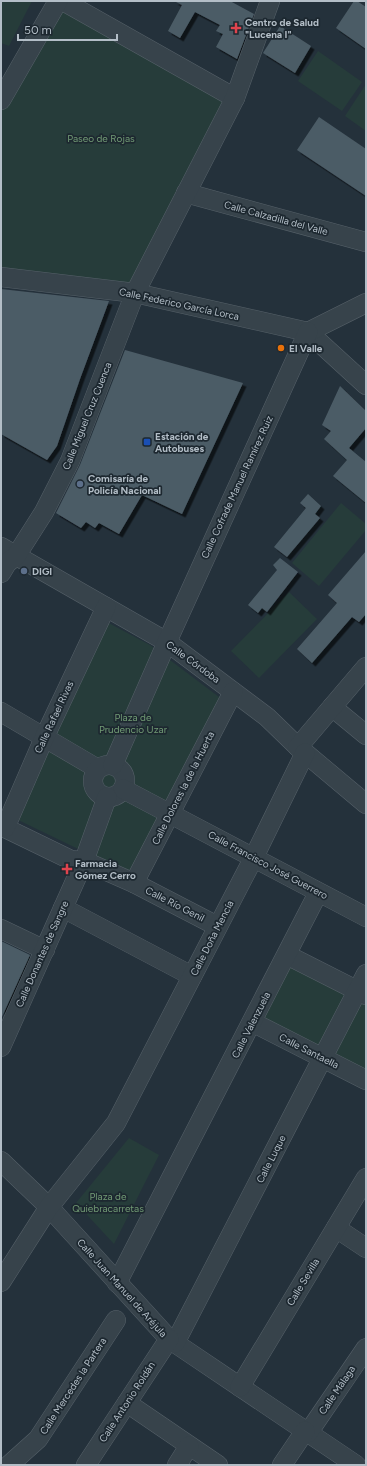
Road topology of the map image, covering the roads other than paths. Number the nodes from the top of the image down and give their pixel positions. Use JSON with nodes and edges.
{"nodes":[{"id":1,"x":58,"y":1,"type":"edge"},
{"id":2,"x":63,"y":1,"type":"edge"},
{"id":3,"x":270,"y":1,"type":"edge"},
{"id":4,"x":235,"y":98,"type":"junction"},
{"id":5,"x":1,"y":100,"type":"edge"},
{"id":6,"x":186,"y":193,"type":"junction"},
{"id":7,"x":366,"y":242,"type":"edge"},
{"id":8,"x":1,"y":277,"type":"edge"},
{"id":9,"x":135,"y":293,"type":"junction"},
{"id":10,"x":366,"y":303,"type":"edge"},
{"id":11,"x":308,"y":332,"type":"junction"},
{"id":12,"x":366,"y":385,"type":"edge"},
{"id":13,"x":8,"y":551,"type":"edge"},
{"id":14,"x":1,"y":573,"type":"edge"},
{"id":15,"x":106,"y":607,"type":"junction"},
{"id":16,"x":167,"y":642,"type":"junction"},
{"id":17,"x":366,"y":667,"type":"edge"},
{"id":18,"x":233,"y":692,"type":"junction"},
{"id":19,"x":332,"y":707,"type":"junction"},
{"id":20,"x":1,"y":712,"type":"edge"},
{"id":21,"x":366,"y":735,"type":"edge"},
{"id":22,"x":45,"y":736,"type":"junction"},
{"id":23,"x":302,"y":750,"type":"junction"},
{"id":24,"x":106,"y":767,"type":"junction"},
{"id":25,"x":115,"y":793,"type":"junction"},
{"id":26,"x":366,"y":804,"type":"edge"},
{"id":27,"x":170,"y":814,"type":"junction"},
{"id":28,"x":3,"y":827,"type":"edge"},
{"id":29,"x":254,"y":857,"type":"junction"},
{"id":30,"x":84,"y":861,"type":"junction"},
{"id":31,"x":134,"y":883,"type":"junction"},
{"id":32,"x":318,"y":893,"type":"junction"},
{"id":33,"x":63,"y":908,"type":"junction"},
{"id":34,"x":366,"y":917,"type":"edge"},
{"id":35,"x":217,"y":926,"type":"junction"},
{"id":36,"x":1,"y":929,"type":"edge"},
{"id":37,"x":44,"y":950,"type":"junction"},
{"id":38,"x":287,"y":955,"type":"junction"},
{"id":39,"x":192,"y":976,"type":"junction"},
{"id":40,"x":363,"y":987,"type":"edge"},
{"id":41,"x":6,"y":1022,"type":"edge"},
{"id":42,"x":252,"y":1022,"type":"junction"},
{"id":43,"x":1,"y":1047,"type":"edge"},
{"id":44,"x":323,"y":1058,"type":"junction"},
{"id":45,"x":366,"y":1080,"type":"edge"},
{"id":46,"x":1,"y":1161,"type":"edge"},
{"id":47,"x":366,"y":1178,"type":"edge"},
{"id":48,"x":50,"y":1207,"type":"junction"},
{"id":49,"x":336,"y":1228,"type":"junction"},
{"id":50,"x":366,"y":1248,"type":"edge"},
{"id":51,"x":1,"y":1282,"type":"edge"},
{"id":52,"x":117,"y":1283,"type":"junction"},
{"id":53,"x":116,"y":1320,"type":"dead end"},
{"id":54,"x":172,"y":1341,"type":"junction"},
{"id":55,"x":364,"y":1355,"type":"edge"},
{"id":56,"x":240,"y":1387,"type":"junction"},
{"id":57,"x":126,"y":1403,"type":"junction"},
{"id":58,"x":307,"y":1432,"type":"junction"},
{"id":59,"x":189,"y":1446,"type":"junction"},
{"id":60,"x":9,"y":1465,"type":"edge"},
{"id":61,"x":86,"y":1465,"type":"edge"},
{"id":62,"x":177,"y":1465,"type":"edge"},
{"id":63,"x":218,"y":1465,"type":"edge"},
{"id":64,"x":282,"y":1465,"type":"edge"},
{"id":65,"x":356,"y":1465,"type":"edge"}],
"edges":[{"from":1,"to":5,"type":"street"},
{"from":2,"to":4,"type":"street"},
{"from":3,"to":4,"type":"street"},
{"from":4,"to":6,"type":"street"},
{"from":6,"to":7,"type":"street","name":"Calle Calzadilla del Valle"},
{"from":6,"to":9,"type":"street"},
{"from":8,"to":9,"type":"street","name":"Calle Federico García Lorca"},
{"from":9,"to":11,"type":"street","name":"Calle Federico García Lorca"},
{"from":9,"to":13,"type":"street","name":"Calle Miguel Cruz Cuenca"},
{"from":10,"to":11,"type":"street"},
{"from":11,"to":12,"type":"street"},
{"from":11,"to":16,"type":"street","name":"Calle Cofrade Manuel Ramírez Ruiz"},
{"from":13,"to":14,"type":"street","name":"Calle Miguel Cruz Cuenca"},
{"from":13,"to":15,"type":"street","name":"Calle Córdoba"},
{"from":15,"to":16,"type":"street","name":"Calle Córdoba"},
{"from":15,"to":22,"type":"street","name":"Calle Rafael Rivas"},
{"from":16,"to":18,"type":"street","name":"Calle Córdoba"},
{"from":16,"to":24,"type":"street"},
{"from":17,"to":19,"type":"street","name":"Calle Doña Mencía"},
{"from":18,"to":23,"type":"street","name":"Calle Córdoba"},
{"from":18,"to":27,"type":"street","name":"Calle Dolores la de la Huerta"},
{"from":19,"to":21,"type":"street"},
{"from":19,"to":23,"type":"street","name":"Calle Doña Mencía"},
{"from":20,"to":22,"type":"street"},
{"from":22,"to":24,"type":"street"},
{"from":22,"to":28,"type":"street","name":"Calle Rafael Rivas"},
{"from":23,"to":26,"type":"street","name":"Calle Córdoba"},
{"from":23,"to":29,"type":"street","name":"Calle Doña Mencía"},
{"from":24,"to":25,"type":"street"},
{"from":24,"to":25,"type":"street"},
{"from":25,"to":27,"type":"street","name":"Calle Francisco José Guerrero"},
{"from":25,"to":30,"type":"street","name":"Calle Donantes de Sangre"},
{"from":27,"to":29,"type":"street","name":"Calle Francisco José Guerrero"},
{"from":27,"to":31,"type":"street","name":"Calle Dolores la de la Huerta"},
{"from":28,"to":30,"type":"street","name":"Calle Río Genil"},
{"from":29,"to":32,"type":"street","name":"Calle Francisco José Guerrero"},
{"from":29,"to":35,"type":"street","name":"Calle Doña Mencía"},
{"from":30,"to":31,"type":"street","name":"Calle Río Genil"},
{"from":30,"to":33,"type":"street","name":"Calle Donantes de Sangre"},
{"from":31,"to":35,"type":"street","name":"Calle Río Genil"},
{"from":32,"to":34,"type":"street","name":"Calle Francisco José Guerrero"},
{"from":32,"to":38,"type":"street","name":"Calle Valenzuela"},
{"from":33,"to":37,"type":"street","name":"Calle Donantes de Sangre"},
{"from":33,"to":39,"type":"street"},
{"from":35,"to":39,"type":"street","name":"Calle Doña Mencía"},
{"from":36,"to":37,"type":"street"},
{"from":37,"to":41,"type":"street","name":"Calle Donantes de Sangre"},
{"from":38,"to":40,"type":"street"},
{"from":38,"to":42,"type":"street","name":"Calle Valenzuela"},
{"from":39,"to":48,"type":"street","name":"Calle Doña Mencía"},
{"from":40,"to":44,"type":"street","name":"Calle Luque"},
{"from":41,"to":43,"type":"street","name":"Calle Donantes de Sangre"},
{"from":42,"to":44,"type":"street","name":"Calle Santaella"},
{"from":42,"to":52,"type":"street","name":"Calle Valenzuela"},
{"from":44,"to":45,"type":"street","name":"Calle Santaella"},
{"from":44,"to":54,"type":"street","name":"Calle Luque"},
{"from":46,"to":48,"type":"street","name":"Calle Juan Manuel de Aréjula"},
{"from":47,"to":49,"type":"street","name":"Calle Sevilla"},
{"from":48,"to":51,"type":"street"},
{"from":48,"to":52,"type":"street","name":"Calle Juan Manuel de Aréjula"},
{"from":49,"to":50,"type":"street"},
{"from":49,"to":56,"type":"street","name":"Calle Sevilla"},
{"from":52,"to":54,"type":"street","name":"Calle Juan Manuel de Aréjula"},
{"from":53,"to":60,"type":"street","name":"Calle Mercedes la Partera"},
{"from":54,"to":56,"type":"street","name":"Calle Juan Manuel de Aréjula"},
{"from":54,"to":57,"type":"street","name":"Calle Antonio Roldán"},
{"from":55,"to":58,"type":"street","name":"Calle Málaga"},
{"from":56,"to":58,"type":"street","name":"Calle Juan Manuel de Aréjula"},
{"from":57,"to":59,"type":"street"},
{"from":57,"to":61,"type":"street","name":"Calle Antonio Roldán"},
{"from":58,"to":64,"type":"street","name":"Calle Málaga"},
{"from":58,"to":65,"type":"street","name":"Calle Juan Manuel de Aréjula"},
{"from":59,"to":62,"type":"street"},
{"from":59,"to":63,"type":"street"}]}
